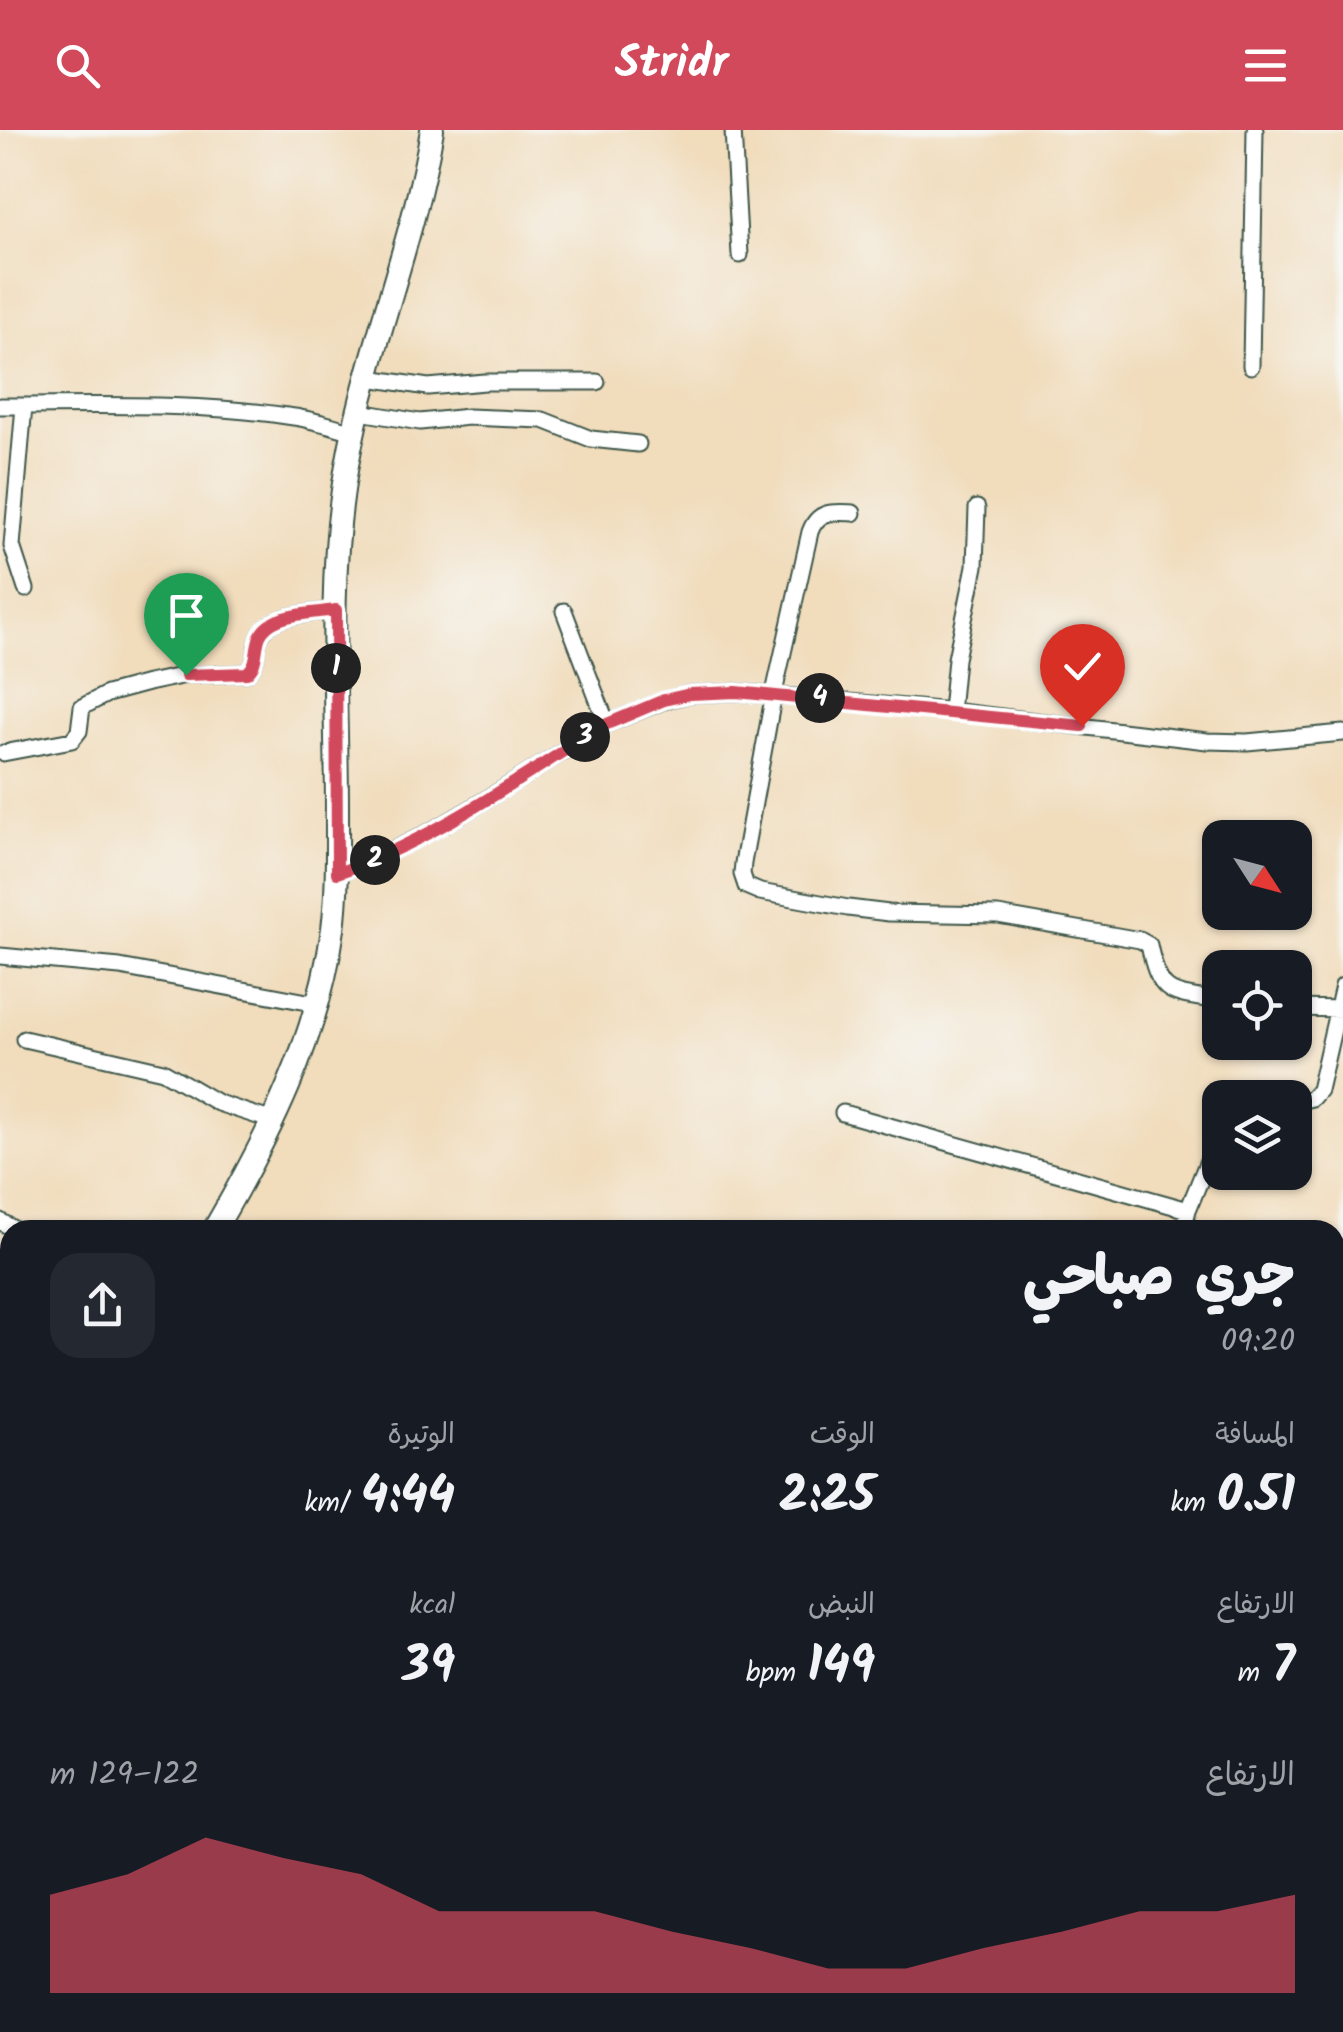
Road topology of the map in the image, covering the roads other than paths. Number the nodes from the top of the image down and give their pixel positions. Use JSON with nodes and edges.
{"nodes":[{"id":1,"x":432,"y":130,"type":"edge"},
{"id":2,"x":733,"y":130,"type":"edge"},
{"id":3,"x":1255,"y":130,"type":"edge"},
{"id":4,"x":740,"y":255,"type":"dead end"},
{"id":5,"x":1251,"y":366,"type":"dead end"},
{"id":6,"x":369,"y":378,"type":"junction"},
{"id":7,"x":597,"y":382,"type":"dead end"},
{"id":8,"x":0,"y":406,"type":"edge"},
{"id":9,"x":24,"y":406,"type":"junction"},
{"id":10,"x":357,"y":422,"type":"junction"},
{"id":11,"x":638,"y":444,"type":"dead end"},
{"id":12,"x":977,"y":508,"type":"dead end"},
{"id":13,"x":853,"y":512,"type":"dead end"},
{"id":14,"x":26,"y":589,"type":"dead end"},
{"id":15,"x":336,"y":610,"type":"junction"},
{"id":16,"x":564,"y":611,"type":"dead end"},
{"id":17,"x":774,"y":693,"type":"junction"},
{"id":18,"x":951,"y":711,"type":"junction"},
{"id":19,"x":607,"y":724,"type":"junction"},
{"id":20,"x":1343,"y":732,"type":"edge"},
{"id":21,"x":3,"y":753,"type":"dead end"},
{"id":22,"x":337,"y":873,"type":"junction"},
{"id":23,"x":0,"y":956,"type":"edge"},
{"id":24,"x":1343,"y":986,"type":"edge"},
{"id":25,"x":1202,"y":997,"type":"edge"},
{"id":26,"x":318,"y":1004,"type":"junction"},
{"id":27,"x":1312,"y":1008,"type":"edge"},
{"id":28,"x":1341,"y":1008,"type":"edge"},
{"id":29,"x":24,"y":1039,"type":"dead end"},
{"id":30,"x":1312,"y":1098,"type":"edge"},
{"id":31,"x":843,"y":1113,"type":"dead end"},
{"id":32,"x":273,"y":1121,"type":"junction"},
{"id":33,"x":1202,"y":1175,"type":"edge"},
{"id":34,"x":1188,"y":1210,"type":"junction"},
{"id":35,"x":220,"y":1220,"type":"edge"},
{"id":36,"x":1186,"y":1220,"type":"edge"}],
"edges":[{"from":1,"to":6,"type":"main road"},
{"from":2,"to":4,"type":"street"},
{"from":3,"to":5,"type":"street"},
{"from":6,"to":7,"type":"street"},
{"from":6,"to":10,"type":"main road"},
{"from":8,"to":9,"type":"street"},
{"from":9,"to":10,"type":"street"},
{"from":9,"to":14,"type":"street"},
{"from":10,"to":11,"type":"street"},
{"from":10,"to":15,"type":"main road"},
{"from":12,"to":18,"type":"street"},
{"from":13,"to":17,"type":"street"},
{"from":15,"to":21,"type":"street"},
{"from":15,"to":22,"type":"main road"},
{"from":16,"to":19,"type":"street"},
{"from":17,"to":18,"type":"street"},
{"from":17,"to":19,"type":"street"},
{"from":17,"to":25,"type":"street"},
{"from":18,"to":20,"type":"street"},
{"from":19,"to":22,"type":"street"},
{"from":22,"to":26,"type":"main road"},
{"from":23,"to":26,"type":"street"},
{"from":24,"to":28,"type":"street"},
{"from":26,"to":32,"type":"main road"},
{"from":27,"to":28,"type":"street"},
{"from":28,"to":30,"type":"street"},
{"from":29,"to":32,"type":"street"},
{"from":31,"to":34,"type":"street"},
{"from":32,"to":35,"type":"main road"},
{"from":33,"to":34,"type":"street"},
{"from":34,"to":36,"type":"street"}]}
